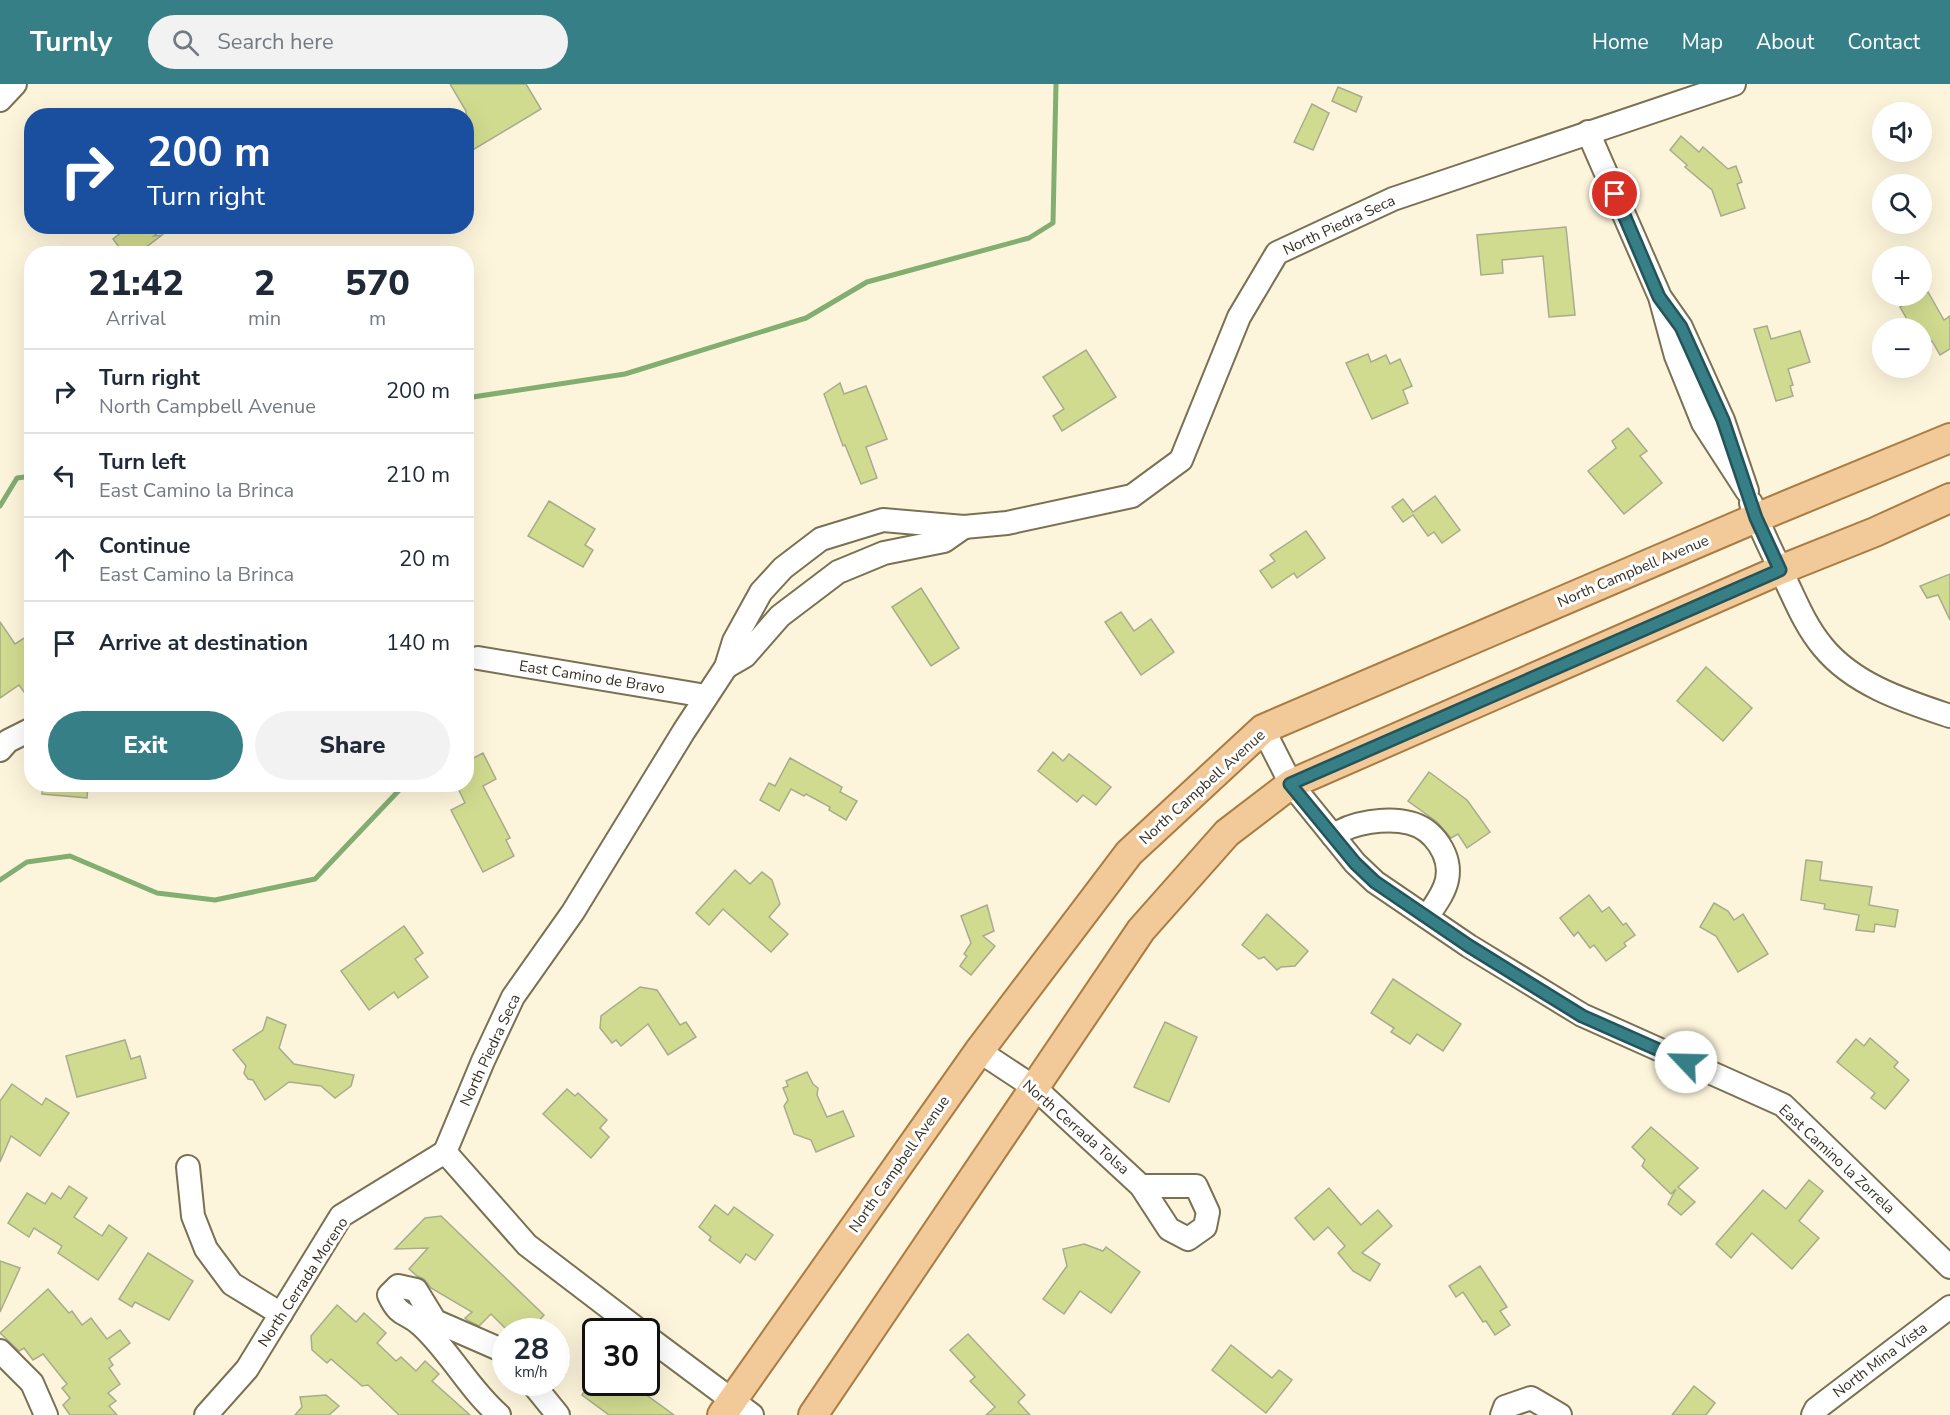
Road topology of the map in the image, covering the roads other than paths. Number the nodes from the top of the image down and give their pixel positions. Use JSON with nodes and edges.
{"nodes":[{"id":1,"x":15,"y":84,"type":"edge"},
{"id":2,"x":1734,"y":84,"type":"edge"},
{"id":3,"x":0,"y":100,"type":"edge"},
{"id":4,"x":1588,"y":132,"type":"junction"},
{"id":5,"x":1950,"y":438,"type":"edge"},
{"id":6,"x":1950,"y":498,"type":"edge"},
{"id":7,"x":1756,"y":518,"type":"junction"},
{"id":8,"x":964,"y":527,"type":"junction"},
{"id":9,"x":1780,"y":570,"type":"junction"},
{"id":10,"x":478,"y":658,"type":"dead end"},
{"id":11,"x":726,"y":667,"type":"junction"},
{"id":12,"x":706,"y":696,"type":"junction"},
{"id":13,"x":1950,"y":716,"type":"edge"},
{"id":14,"x":1263,"y":729,"type":"junction"},
{"id":15,"x":24,"y":733,"type":"edge"},
{"id":16,"x":0,"y":750,"type":"edge"},
{"id":17,"x":1290,"y":784,"type":"junction"},
{"id":18,"x":1333,"y":836,"type":"junction"},
{"id":19,"x":1427,"y":917,"type":"junction"},
{"id":20,"x":979,"y":1051,"type":"junction"},
{"id":21,"x":1035,"y":1088,"type":"junction"},
{"id":22,"x":445,"y":1152,"type":"junction"},
{"id":23,"x":188,"y":1167,"type":"dead end"},
{"id":24,"x":1141,"y":1186,"type":"dead end"},
{"id":25,"x":1950,"y":1267,"type":"edge"},
{"id":26,"x":1950,"y":1307,"type":"edge"},
{"id":27,"x":281,"y":1314,"type":"junction"},
{"id":28,"x":622,"y":1318,"type":"edge"},
{"id":29,"x":492,"y":1346,"type":"edge"},
{"id":30,"x":660,"y":1348,"type":"edge"},
{"id":31,"x":0,"y":1351,"type":"edge"},
{"id":32,"x":234,"y":1386,"type":"junction"},
{"id":33,"x":543,"y":1396,"type":"edge"},
{"id":34,"x":735,"y":1410,"type":"edge"},
{"id":35,"x":46,"y":1415,"type":"edge"},
{"id":36,"x":206,"y":1415,"type":"edge"},
{"id":37,"x":227,"y":1415,"type":"edge"},
{"id":38,"x":499,"y":1415,"type":"edge"},
{"id":39,"x":558,"y":1415,"type":"edge"},
{"id":40,"x":813,"y":1415,"type":"edge"},
{"id":41,"x":1502,"y":1415,"type":"edge"},
{"id":42,"x":1560,"y":1415,"type":"edge"},
{"id":43,"x":1813,"y":1415,"type":"edge"}],
"edges":[{"from":1,"to":3,"type":"street"},
{"from":2,"to":4,"type":"street","name":"North Piedra Seca"},
{"from":4,"to":7,"type":"street"},
{"from":4,"to":8,"type":"street","name":"North Piedra Seca"},
{"from":5,"to":7,"type":"main road","name":"North Campbell Avenue"},
{"from":6,"to":9,"type":"main road"},
{"from":7,"to":9,"type":"street"},
{"from":7,"to":14,"type":"main road","name":"North Campbell Avenue"},
{"from":8,"to":11,"type":"street","name":"North Piedra Seca"},
{"from":8,"to":11,"type":"street","name":"North Piedra Seca"},
{"from":9,"to":13,"type":"street"},
{"from":9,"to":17,"type":"main road"},
{"from":10,"to":12,"type":"street","name":"East Camino de Bravo"},
{"from":11,"to":12,"type":"street","name":"North Piedra Seca"},
{"from":12,"to":22,"type":"street","name":"North Piedra Seca"},
{"from":14,"to":17,"type":"street","name":"East Camino la Zorrela"},
{"from":14,"to":20,"type":"main road","name":"North Campbell Avenue"},
{"from":15,"to":16,"type":"street"},
{"from":17,"to":18,"type":"street","name":"East Camino la Zorrela"},
{"from":17,"to":21,"type":"main road"},
{"from":18,"to":19,"type":"street","name":"East Camino la Zorrela"},
{"from":18,"to":19,"type":"street"},
{"from":19,"to":25,"type":"street","name":"East Camino la Zorrela"},
{"from":20,"to":21,"type":"street","name":"North Cerrada Tolsa"},
{"from":20,"to":34,"type":"main road","name":"North Campbell Avenue"},
{"from":21,"to":24,"type":"street","name":"North Cerrada Tolsa"},
{"from":21,"to":40,"type":"main road"},
{"from":22,"to":27,"type":"street","name":"North Cerrada Moreno"},
{"from":22,"to":28,"type":"street"},
{"from":23,"to":27,"type":"street"},
{"from":26,"to":43,"type":"street","name":"North Mina Vista"},
{"from":27,"to":32,"type":"street","name":"North Cerrada Moreno"},
{"from":29,"to":38,"type":"street"},
{"from":30,"to":34,"type":"street"},
{"from":31,"to":35,"type":"street"},
{"from":32,"to":36,"type":"street","name":"North Cerrada Moreno"},
{"from":32,"to":37,"type":"street","name":"North Cerrada Moreno"},
{"from":33,"to":39,"type":"street"},
{"from":41,"to":42,"type":"street"}]}
